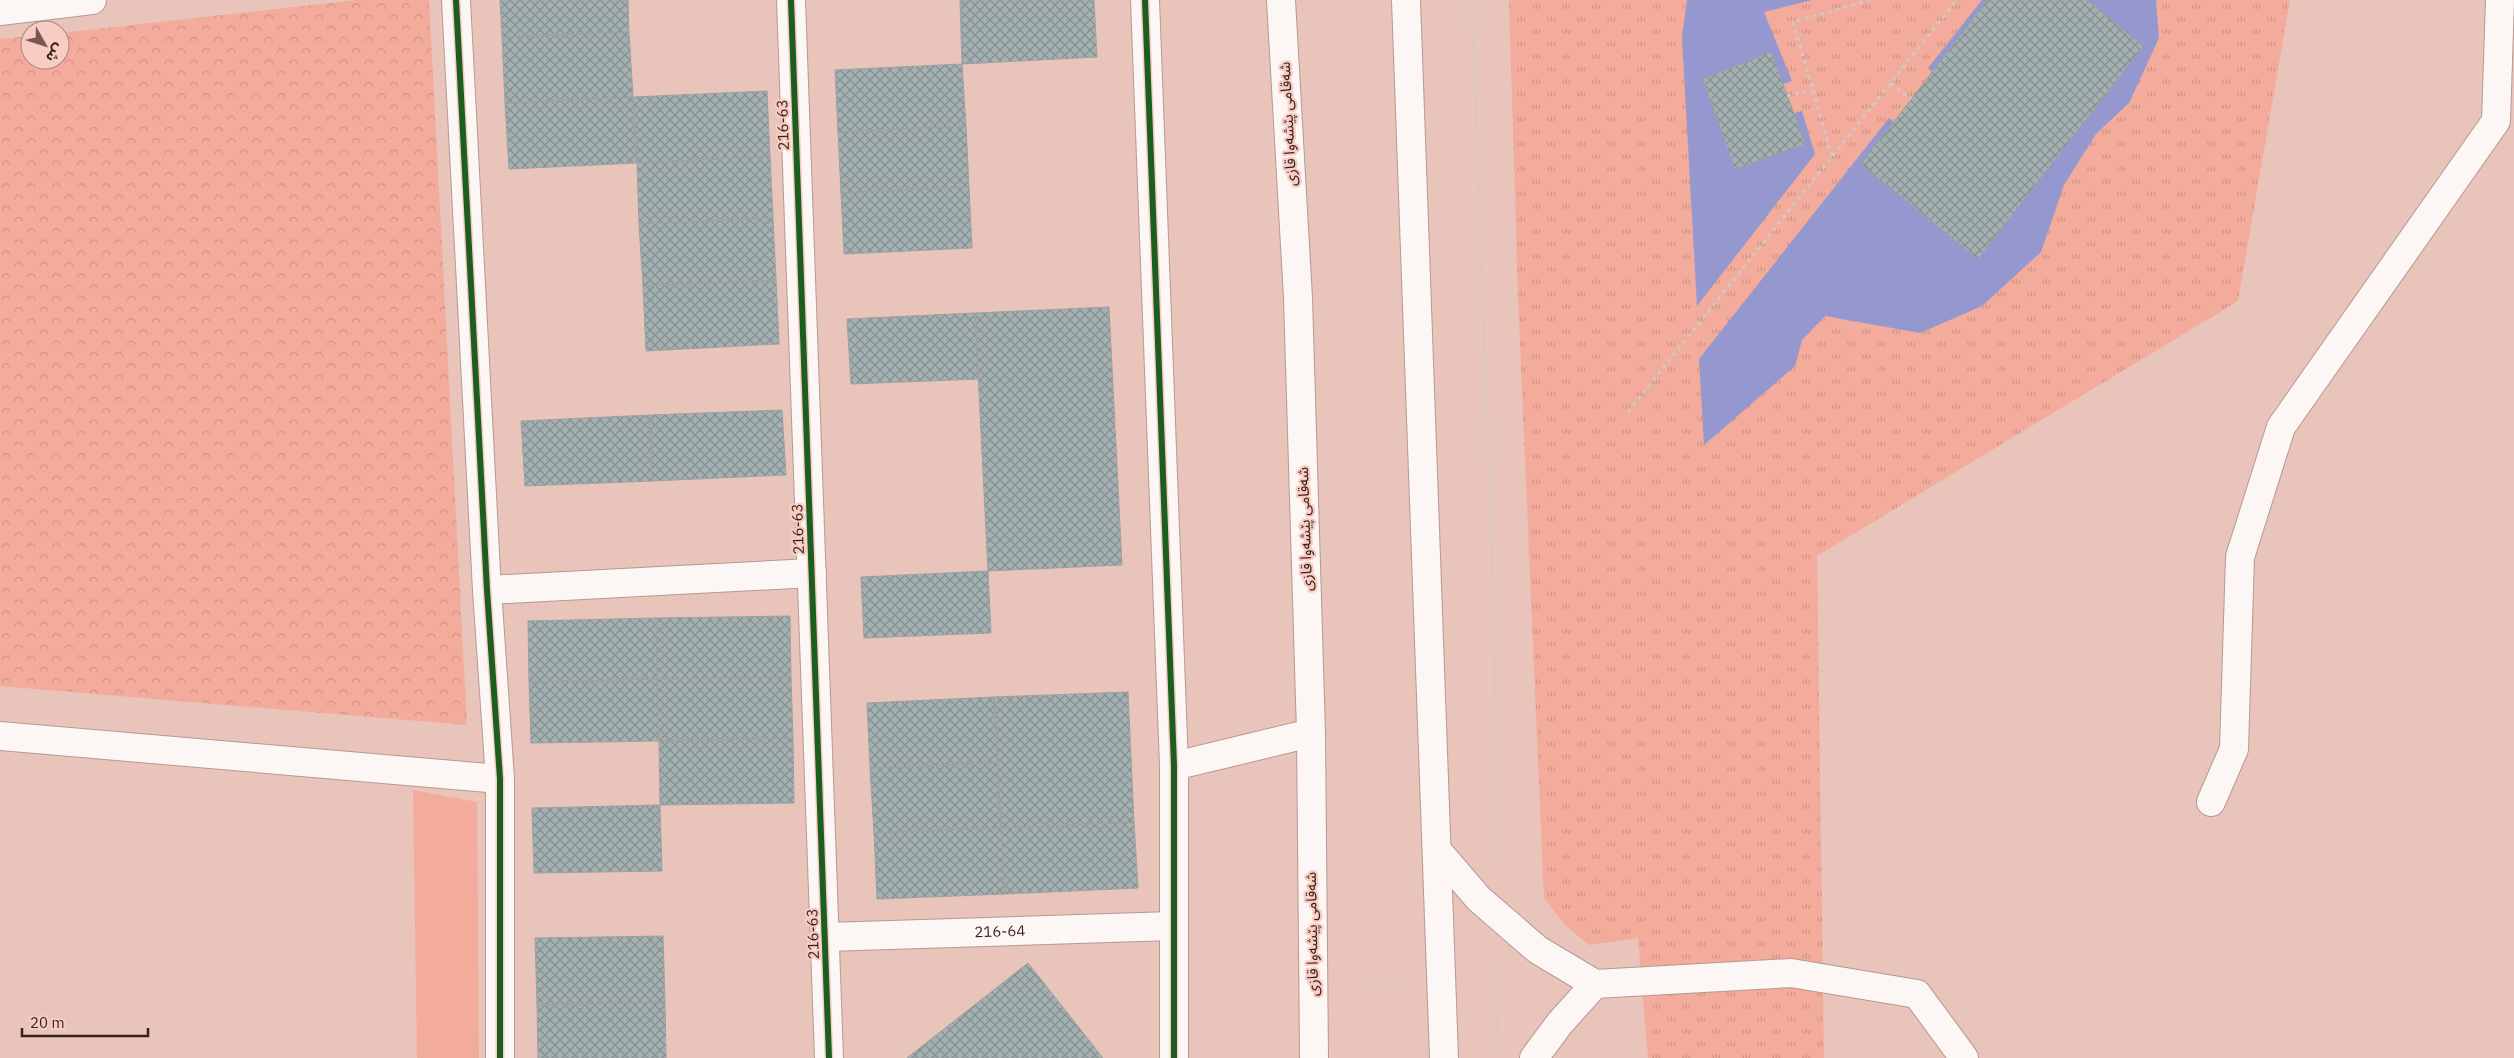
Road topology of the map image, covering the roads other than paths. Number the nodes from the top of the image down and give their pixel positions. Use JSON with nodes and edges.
{"nodes":[{"id":1,"x":92,"y":0,"type":"edge"},
{"id":2,"x":456,"y":0,"type":"edge"},
{"id":3,"x":791,"y":0,"type":"edge"},
{"id":4,"x":1145,"y":0,"type":"edge"},
{"id":5,"x":1281,"y":0,"type":"edge"},
{"id":6,"x":1406,"y":0,"type":"edge"},
{"id":7,"x":2500,"y":0,"type":"edge"},
{"id":8,"x":0,"y":11,"type":"edge"},
{"id":9,"x":812,"y":573,"type":"junction"},
{"id":10,"x":487,"y":590,"type":"junction"},
{"id":11,"x":1312,"y":733,"type":"junction"},
{"id":12,"x":0,"y":736,"type":"edge"},
{"id":13,"x":1174,"y":766,"type":"junction"},
{"id":14,"x":500,"y":778,"type":"junction"},
{"id":15,"x":2211,"y":802,"type":"dead end"},
{"id":16,"x":1437,"y":850,"type":"junction"},
{"id":17,"x":1172,"y":926,"type":"junction"},
{"id":18,"x":826,"y":937,"type":"junction"},
{"id":19,"x":1595,"y":984,"type":"junction"},
{"id":20,"x":500,"y":1058,"type":"edge"},
{"id":21,"x":829,"y":1058,"type":"edge"},
{"id":22,"x":1174,"y":1058,"type":"edge"},
{"id":23,"x":1314,"y":1058,"type":"edge"},
{"id":24,"x":1444,"y":1058,"type":"edge"},
{"id":25,"x":1534,"y":1058,"type":"edge"},
{"id":26,"x":1964,"y":1058,"type":"edge"}],
"edges":[{"from":1,"to":8,"type":"main road"},
{"from":2,"to":10,"type":"main road"},
{"from":3,"to":9,"type":"main road","name":"216-63"},
{"from":4,"to":13,"type":"main road"},
{"from":5,"to":11,"type":"main road","name":"شەقامی پێشەوا قازی"},
{"from":6,"to":16,"type":"main road"},
{"from":7,"to":15,"type":"main road"},
{"from":9,"to":10,"type":"main road"},
{"from":9,"to":18,"type":"main road","name":"216-63"},
{"from":10,"to":14,"type":"main road"},
{"from":11,"to":13,"type":"main road"},
{"from":11,"to":23,"type":"main road","name":"شەقامی پێشەوا قازی"},
{"from":12,"to":14,"type":"main road"},
{"from":13,"to":17,"type":"main road"},
{"from":14,"to":20,"type":"main road"},
{"from":16,"to":19,"type":"main road"},
{"from":16,"to":24,"type":"main road"},
{"from":17,"to":18,"type":"main road","name":"216-64"},
{"from":17,"to":22,"type":"main road"},
{"from":18,"to":21,"type":"main road","name":"216-63"},
{"from":19,"to":25,"type":"main road"},
{"from":19,"to":26,"type":"main road"}]}
